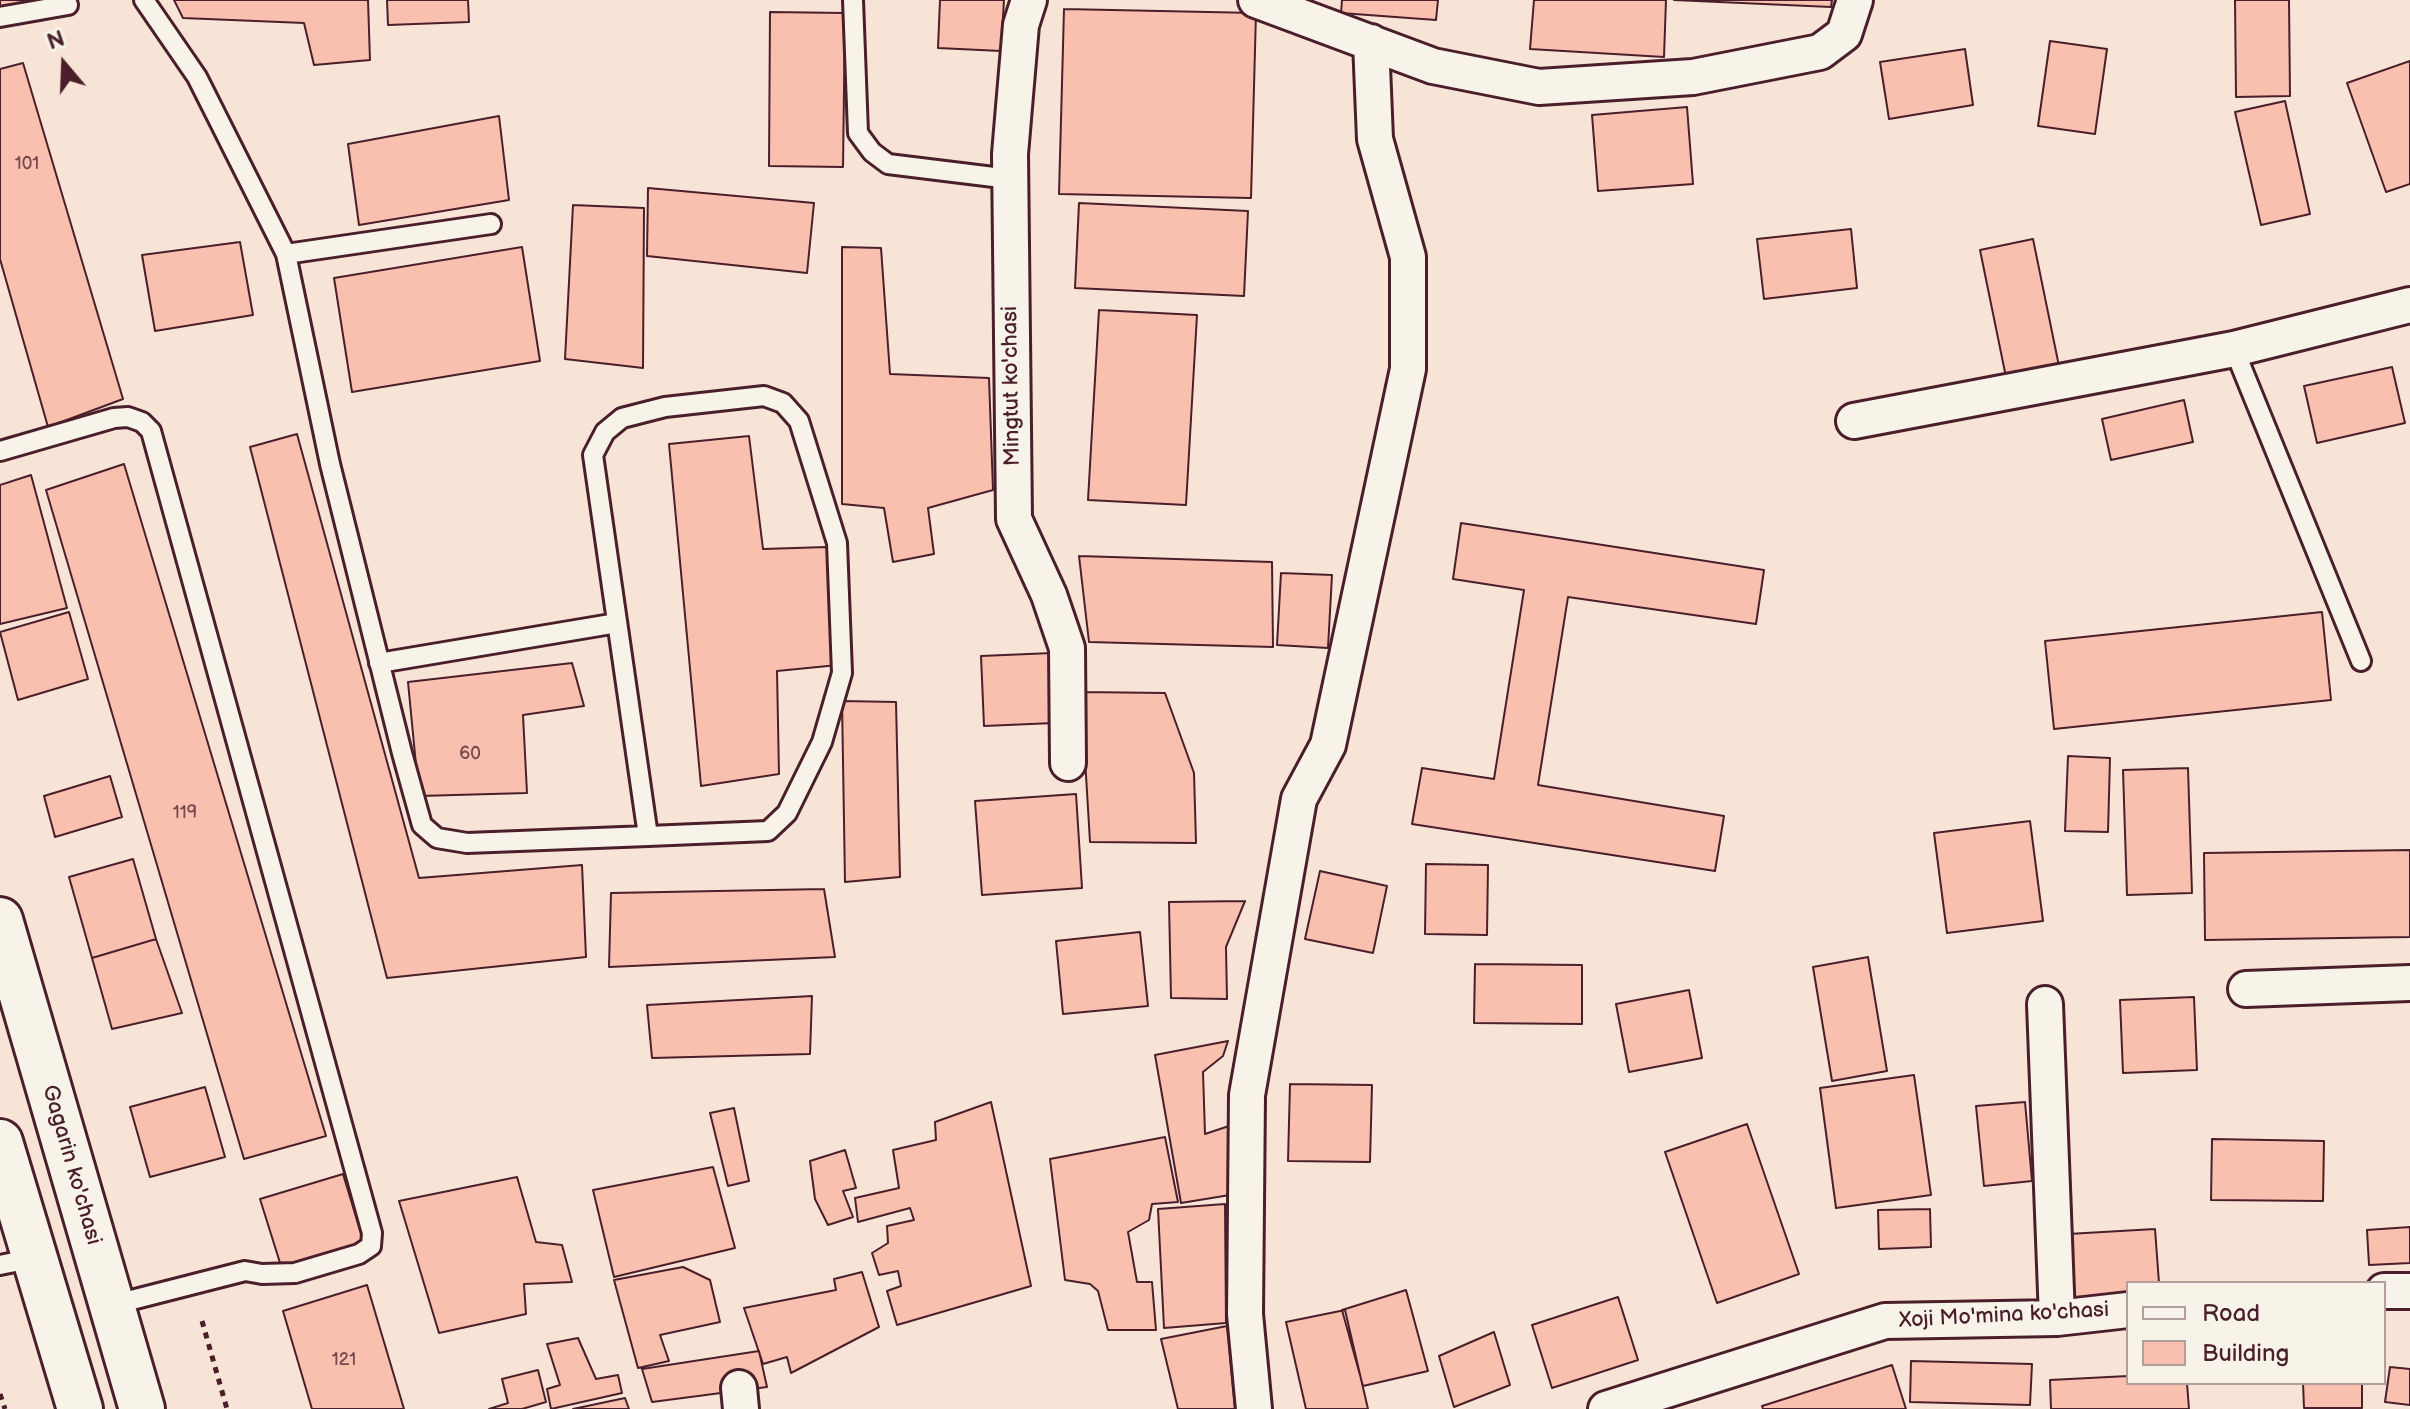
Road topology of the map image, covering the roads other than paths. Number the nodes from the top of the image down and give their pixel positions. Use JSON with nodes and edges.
{"nodes":[{"id":1,"x":144,"y":0,"type":"edge"},
{"id":2,"x":853,"y":0,"type":"edge"},
{"id":3,"x":1029,"y":0,"type":"edge"},
{"id":4,"x":1256,"y":0,"type":"edge"},
{"id":5,"x":1855,"y":0,"type":"edge"},
{"id":6,"x":68,"y":5,"type":"dead end"},
{"id":7,"x":0,"y":17,"type":"edge"},
{"id":8,"x":1371,"y":42,"type":"junction"},
{"id":9,"x":1010,"y":179,"type":"junction"},
{"id":10,"x":491,"y":224,"type":"dead end"},
{"id":11,"x":286,"y":254,"type":"junction"},
{"id":12,"x":2410,"y":305,"type":"edge"},
{"id":13,"x":2234,"y":349,"type":"junction"},
{"id":14,"x":1854,"y":421,"type":"dead end"},
{"id":15,"x":0,"y":451,"type":"edge"},
{"id":16,"x":617,"y":623,"type":"junction"},
{"id":17,"x":2361,"y":661,"type":"dead end"},
{"id":18,"x":379,"y":663,"type":"junction"},
{"id":19,"x":1068,"y":763,"type":"dead end"},
{"id":20,"x":648,"y":836,"type":"junction"},
{"id":21,"x":0,"y":920,"type":"edge"},
{"id":22,"x":2410,"y":983,"type":"edge"},
{"id":23,"x":2246,"y":989,"type":"dead end"},
{"id":24,"x":2045,"y":1004,"type":"dead end"},
{"id":25,"x":0,"y":1142,"type":"edge"},
{"id":26,"x":17,"y":1262,"type":"edge"},
{"id":27,"x":2386,"y":1291,"type":"edge"},
{"id":28,"x":2410,"y":1291,"type":"edge"},
{"id":29,"x":112,"y":1305,"type":"junction"},
{"id":30,"x":2126,"y":1310,"type":"edge"},
{"id":31,"x":2057,"y":1318,"type":"junction"},
{"id":32,"x":80,"y":1409,"type":"edge"},
{"id":33,"x":142,"y":1409,"type":"edge"},
{"id":34,"x":1254,"y":1409,"type":"edge"},
{"id":35,"x":1606,"y":1409,"type":"edge"}],
"edges":[{"from":1,"to":11,"type":"lane"},
{"from":2,"to":9,"type":"lane"},
{"from":3,"to":9,"type":"street","name":"Mingtut ko'chasi"},
{"from":4,"to":8,"type":"street"},
{"from":5,"to":8,"type":"street"},
{"from":6,"to":7,"type":"lane"},
{"from":8,"to":34,"type":"street"},
{"from":9,"to":19,"type":"street","name":"Mingtut ko'chasi"},
{"from":10,"to":11,"type":"lane"},
{"from":11,"to":18,"type":"lane"},
{"from":12,"to":13,"type":"street"},
{"from":13,"to":14,"type":"street"},
{"from":13,"to":17,"type":"lane"},
{"from":15,"to":29,"type":"lane"},
{"from":16,"to":18,"type":"lane"},
{"from":16,"to":20,"type":"lane"},
{"from":16,"to":20,"type":"lane"},
{"from":18,"to":20,"type":"lane"},
{"from":21,"to":29,"type":"main road","name":"Gagarin ko'chasi"},
{"from":22,"to":23,"type":"street"},
{"from":24,"to":31,"type":"street"},
{"from":25,"to":26,"type":"main road"},
{"from":26,"to":32,"type":"main road"},
{"from":27,"to":28,"type":"street"},
{"from":29,"to":33,"type":"main road","name":"Gagarin ko'chasi"},
{"from":30,"to":31,"type":"street","name":"Xoji Mo'mina ko'chasi"},
{"from":31,"to":35,"type":"street","name":"Xoji Mo'mina ko'chasi"}]}
